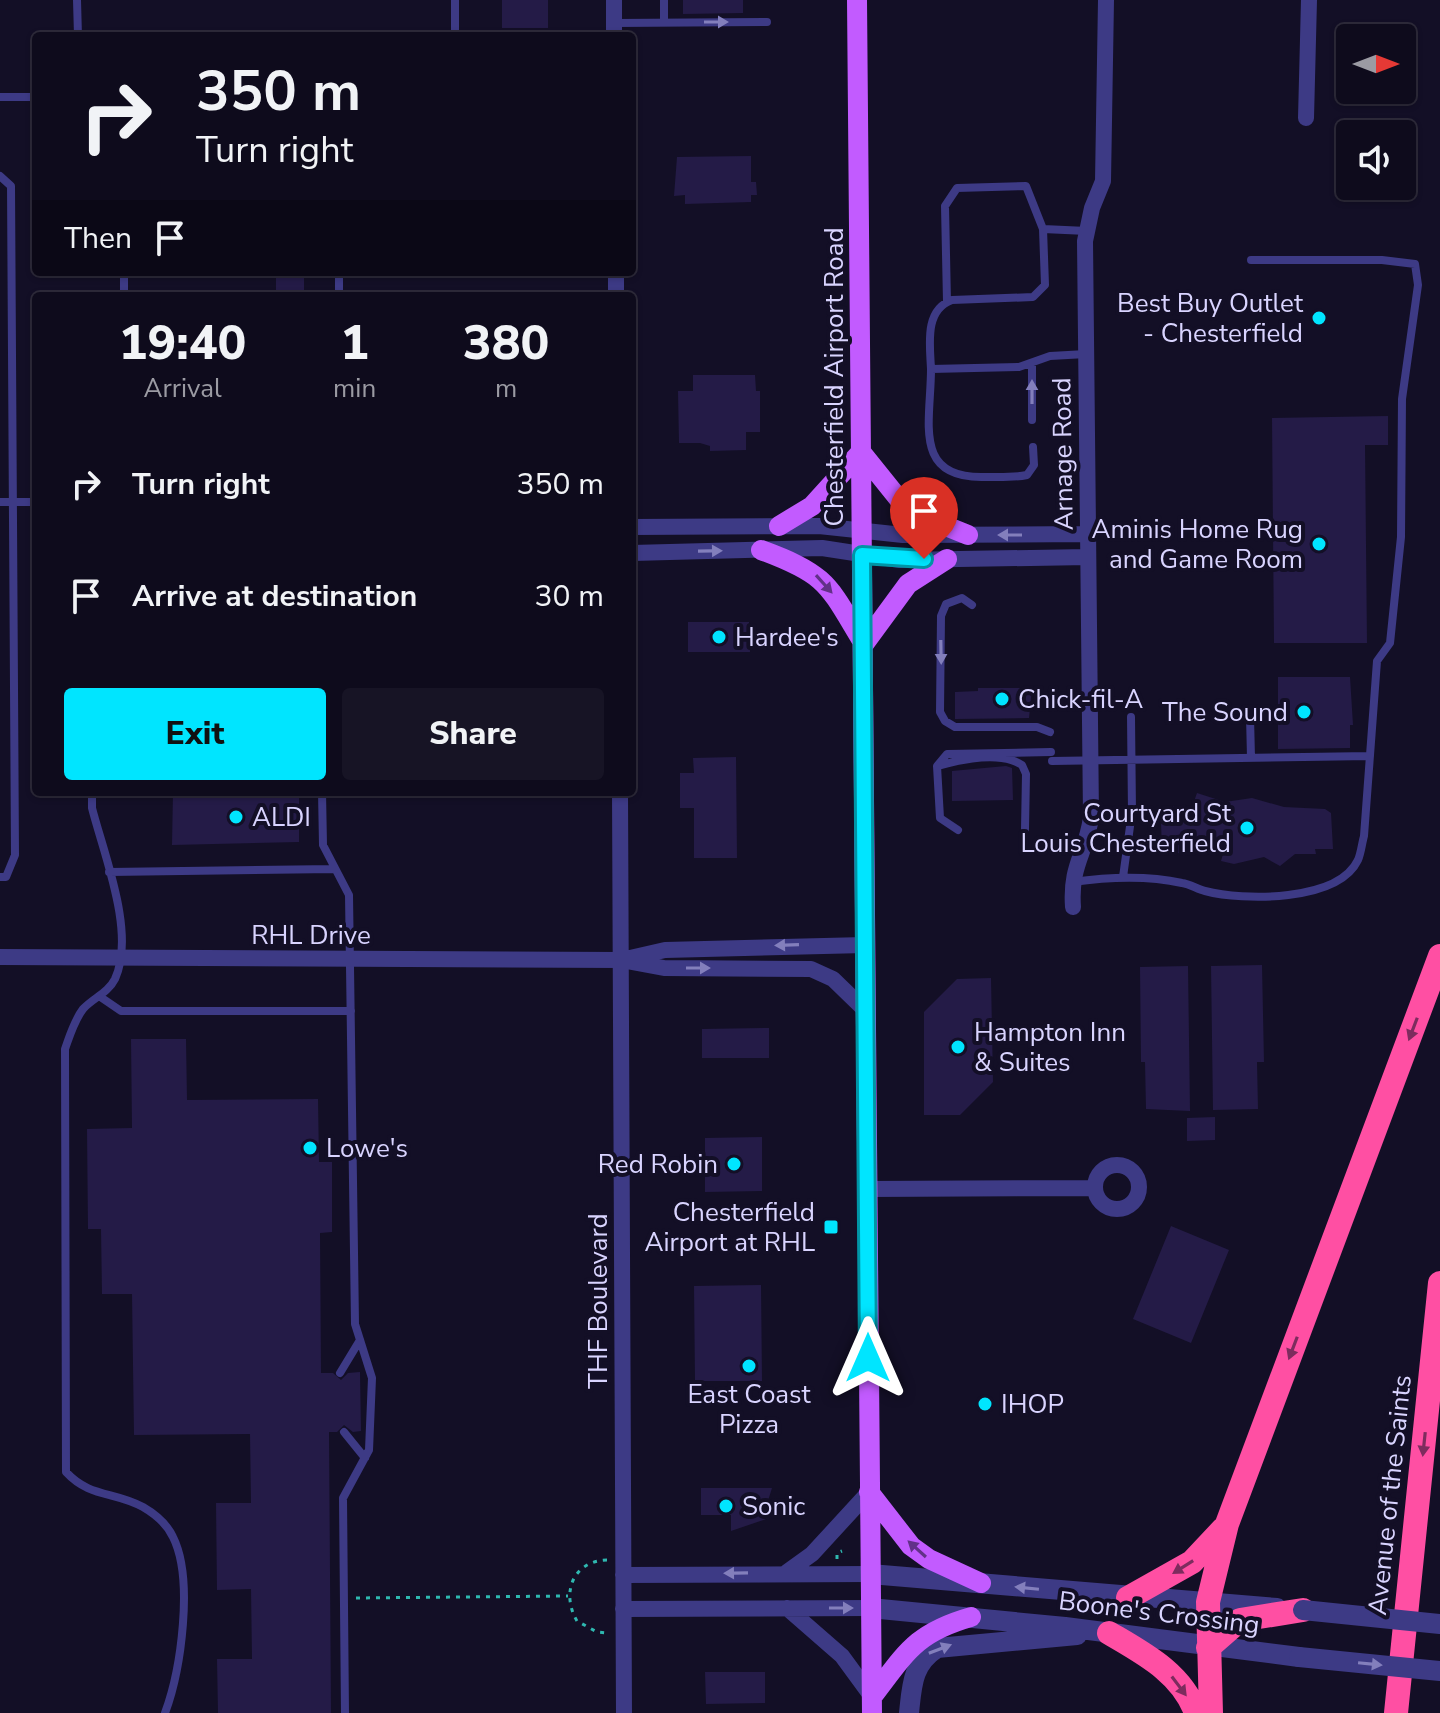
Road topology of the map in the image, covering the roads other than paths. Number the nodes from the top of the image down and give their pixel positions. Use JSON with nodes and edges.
{"nodes":[{"id":1,"x":77,"y":0,"type":"edge"},
{"id":2,"x":455,"y":0,"type":"edge"},
{"id":3,"x":614,"y":0,"type":"edge"},
{"id":4,"x":664,"y":0,"type":"edge"},
{"id":5,"x":857,"y":0,"type":"edge"},
{"id":6,"x":1106,"y":0,"type":"edge"},
{"id":7,"x":1309,"y":0,"type":"edge"},
{"id":8,"x":664,"y":22,"type":"junction"},
{"id":9,"x":767,"y":22,"type":"dead end"},
{"id":10,"x":614,"y":29,"type":"edge"},
{"id":11,"x":78,"y":32,"type":"edge"},
{"id":12,"x":455,"y":32,"type":"edge"},
{"id":13,"x":0,"y":97,"type":"edge"},
{"id":14,"x":32,"y":97,"type":"edge"},
{"id":15,"x":1306,"y":118,"type":"dead end"},
{"id":16,"x":0,"y":176,"type":"edge"},
{"id":17,"x":1043,"y":229,"type":"junction"},
{"id":18,"x":1087,"y":231,"type":"junction"},
{"id":19,"x":1251,"y":260,"type":"dead end"},
{"id":20,"x":947,"y":302,"type":"junction"},
{"id":21,"x":1086,"y":354,"type":"junction"},
{"id":22,"x":1032,"y":364,"type":"junction"},
{"id":23,"x":931,"y":369,"type":"junction"},
{"id":24,"x":1032,"y":420,"type":"dead end"},
{"id":25,"x":1033,"y":447,"type":"dead end"},
{"id":26,"x":861,"y":452,"type":"junction"},
{"id":27,"x":0,"y":502,"type":"edge"},
{"id":28,"x":11,"y":502,"type":"junction"},
{"id":29,"x":32,"y":502,"type":"edge"},
{"id":30,"x":779,"y":526,"type":"junction"},
{"id":31,"x":636,"y":527,"type":"edge"},
{"id":32,"x":861,"y":530,"type":"junction"},
{"id":33,"x":1088,"y":534,"type":"junction"},
{"id":34,"x":968,"y":535,"type":"junction"},
{"id":35,"x":761,"y":550,"type":"junction"},
{"id":36,"x":636,"y":553,"type":"edge"},
{"id":37,"x":862,"y":555,"type":"junction"},
{"id":38,"x":1088,"y":557,"type":"junction"},
{"id":39,"x":947,"y":559,"type":"junction"},
{"id":40,"x":972,"y":605,"type":"dead end"},
{"id":41,"x":864,"y":644,"type":"junction"},
{"id":42,"x":1250,"y":716,"type":"dead end"},
{"id":43,"x":1131,"y":717,"type":"dead end"},
{"id":44,"x":1050,"y":732,"type":"dead end"},
{"id":45,"x":1370,"y":756,"type":"junction"},
{"id":46,"x":1251,"y":758,"type":"junction"},
{"id":47,"x":1132,"y":759,"type":"junction"},
{"id":48,"x":1090,"y":760,"type":"junction"},
{"id":49,"x":937,"y":766,"type":"junction"},
{"id":50,"x":92,"y":796,"type":"edge"},
{"id":51,"x":322,"y":796,"type":"edge"},
{"id":52,"x":620,"y":796,"type":"edge"},
{"id":53,"x":1025,"y":829,"type":"dead end"},
{"id":54,"x":958,"y":830,"type":"dead end"},
{"id":55,"x":335,"y":869,"type":"junction"},
{"id":56,"x":109,"y":872,"type":"junction"},
{"id":57,"x":0,"y":877,"type":"edge"},
{"id":58,"x":1123,"y":877,"type":"junction"},
{"id":59,"x":1071,"y":882,"type":"junction"},
{"id":60,"x":1073,"y":907,"type":"dead end"},
{"id":61,"x":865,"y":945,"type":"junction"},
{"id":62,"x":1440,"y":956,"type":"edge"},
{"id":63,"x":0,"y":957,"type":"edge"},
{"id":64,"x":119,"y":958,"type":"junction"},
{"id":65,"x":351,"y":959,"type":"junction"},
{"id":66,"x":621,"y":960,"type":"junction"},
{"id":67,"x":99,"y":996,"type":"junction"},
{"id":68,"x":351,"y":1011,"type":"junction"},
{"id":69,"x":866,"y":1011,"type":"junction"},
{"id":70,"x":1095,"y":1188,"type":"dead end"},
{"id":71,"x":867,"y":1189,"type":"junction"},
{"id":72,"x":1440,"y":1283,"type":"edge"},
{"id":73,"x":360,"y":1340,"type":"junction"},
{"id":74,"x":340,"y":1373,"type":"dead end"},
{"id":75,"x":344,"y":1432,"type":"dead end"},
{"id":76,"x":365,"y":1458,"type":"junction"},
{"id":77,"x":869,"y":1492,"type":"junction"},
{"id":78,"x":1227,"y":1524,"type":"junction"},
{"id":79,"x":622,"y":1567,"type":"junction"},
{"id":80,"x":787,"y":1572,"type":"junction"},
{"id":81,"x":870,"y":1574,"type":"junction"},
{"id":82,"x":981,"y":1583,"type":"junction"},
{"id":83,"x":1128,"y":1598,"type":"junction"},
{"id":84,"x":1208,"y":1602,"type":"junction"},
{"id":85,"x":787,"y":1608,"type":"junction"},
{"id":86,"x":870,"y":1608,"type":"junction"},
{"id":87,"x":623,"y":1609,"type":"junction"},
{"id":88,"x":1303,"y":1610,"type":"junction"},
{"id":89,"x":971,"y":1617,"type":"junction"},
{"id":90,"x":1440,"y":1624,"type":"edge"},
{"id":91,"x":1104,"y":1632,"type":"junction"},
{"id":92,"x":1208,"y":1648,"type":"junction"},
{"id":93,"x":1440,"y":1671,"type":"edge"},
{"id":94,"x":872,"y":1705,"type":"edge"},
{"id":95,"x":165,"y":1713,"type":"edge"},
{"id":96,"x":345,"y":1713,"type":"edge"},
{"id":97,"x":624,"y":1713,"type":"edge"},
{"id":98,"x":909,"y":1713,"type":"edge"},
{"id":99,"x":1196,"y":1713,"type":"edge"},
{"id":100,"x":1211,"y":1713,"type":"edge"},
{"id":101,"x":1396,"y":1713,"type":"edge"}],
"edges":[{"from":1,"to":11,"type":"lane"},
{"from":2,"to":12,"type":"lane"},
{"from":3,"to":10,"type":"street"},
{"from":4,"to":8,"type":"lane"},
{"from":5,"to":26,"type":"main road","name":"Chesterfield Airport Road"},
{"from":6,"to":18,"type":"street","name":"Arnage Road"},
{"from":7,"to":15,"type":"street"},
{"from":8,"to":9,"type":"lane","one_way":true},
{"from":8,"to":10,"type":"lane"},
{"from":13,"to":14,"type":"lane"},
{"from":16,"to":28,"type":"lane"},
{"from":17,"to":18,"type":"lane"},
{"from":17,"to":20,"type":"lane"},
{"from":17,"to":20,"type":"lane"},
{"from":18,"to":21,"type":"street","name":"Arnage Road"},
{"from":19,"to":45,"type":"lane"},
{"from":20,"to":23,"type":"lane"},
{"from":21,"to":22,"type":"lane"},
{"from":21,"to":33,"type":"street","name":"Arnage Road"},
{"from":22,"to":23,"type":"lane"},
{"from":24,"to":22,"type":"lane","one_way":true},
{"from":23,"to":25,"type":"lane"},
{"from":26,"to":30,"type":"main road"},
{"from":26,"to":32,"type":"main road","name":"Chesterfield Airport Road"},
{"from":26,"to":34,"type":"main road"},
{"from":27,"to":28,"type":"lane"},
{"from":28,"to":29,"type":"lane"},
{"from":28,"to":57,"type":"lane"},
{"from":30,"to":31,"type":"street"},
{"from":30,"to":32,"type":"street"},
{"from":32,"to":34,"type":"street"},
{"from":32,"to":37,"type":"main road","name":"Chesterfield Airport Road"},
{"from":33,"to":34,"type":"street","one_way":true},
{"from":33,"to":38,"type":"street","name":"Arnage Road"},
{"from":36,"to":35,"type":"street","one_way":true},
{"from":35,"to":37,"type":"street"},
{"from":35,"to":41,"type":"main road","one_way":true},
{"from":37,"to":39,"type":"street"},
{"from":37,"to":41,"type":"main road","name":"Chesterfield Airport Road"},
{"from":38,"to":39,"type":"street"},
{"from":38,"to":48,"type":"street","name":"Arnage Road"},
{"from":39,"to":41,"type":"main road"},
{"from":40,"to":44,"type":"lane","one_way":true},
{"from":41,"to":61,"type":"main road","name":"Chesterfield Airport Road"},
{"from":42,"to":46,"type":"lane"},
{"from":43,"to":47,"type":"lane"},
{"from":45,"to":46,"type":"lane"},
{"from":45,"to":58,"type":"lane"},
{"from":46,"to":47,"type":"lane"},
{"from":47,"to":48,"type":"lane"},
{"from":47,"to":58,"type":"lane"},
{"from":48,"to":49,"type":"lane"},
{"from":48,"to":59,"type":"street","name":"Arnage Road"},
{"from":49,"to":53,"type":"lane"},
{"from":49,"to":54,"type":"lane"},
{"from":50,"to":56,"type":"lane"},
{"from":51,"to":55,"type":"lane"},
{"from":52,"to":66,"type":"street","name":"THF Boulevard"},
{"from":55,"to":56,"type":"lane"},
{"from":55,"to":65,"type":"lane"},
{"from":56,"to":64,"type":"lane"},
{"from":58,"to":59,"type":"lane"},
{"from":59,"to":60,"type":"street","name":"Arnage Road"},
{"from":61,"to":66,"type":"street","name":"RHL Drive","one_way":true},
{"from":61,"to":69,"type":"main road","name":"Chesterfield Airport Road"},
{"from":62,"to":78,"type":"highway","one_way":true},
{"from":63,"to":64,"type":"street","name":"RHL Drive"},
{"from":64,"to":65,"type":"street","name":"RHL Drive"},
{"from":64,"to":67,"type":"lane"},
{"from":65,"to":66,"type":"street","name":"RHL Drive"},
{"from":65,"to":68,"type":"lane"},
{"from":66,"to":69,"type":"street","name":"RHL Drive","one_way":true},
{"from":66,"to":79,"type":"street","name":"THF Boulevard"},
{"from":67,"to":68,"type":"lane"},
{"from":67,"to":95,"type":"lane"},
{"from":68,"to":73,"type":"lane"},
{"from":69,"to":71,"type":"main road","name":"Chesterfield Airport Road"},
{"from":70,"to":71,"type":"street"},
{"from":71,"to":77,"type":"main road","name":"Chesterfield Airport Road"},
{"from":72,"to":101,"type":"highway","name":"Avenue of the Saints","one_way":true},
{"from":73,"to":74,"type":"lane"},
{"from":73,"to":76,"type":"lane"},
{"from":75,"to":76,"type":"lane"},
{"from":76,"to":96,"type":"lane"},
{"from":77,"to":80,"type":"street"},
{"from":77,"to":81,"type":"main road","name":"Chesterfield Airport Road"},
{"from":82,"to":77,"type":"main road","one_way":true},
{"from":78,"to":83,"type":"highway","one_way":true},
{"from":78,"to":84,"type":"highway"},
{"from":80,"to":79,"type":"street","one_way":true},
{"from":79,"to":87,"type":"street","name":"THF Boulevard"},
{"from":80,"to":81,"type":"street"},
{"from":81,"to":82,"type":"street","name":"Boone's Crossing"},
{"from":81,"to":86,"type":"main road","name":"Chesterfield Airport Road"},
{"from":83,"to":82,"type":"street","name":"Boone's Crossing","one_way":true},
{"from":83,"to":84,"type":"street","name":"Boone's Crossing"},
{"from":84,"to":88,"type":"street","name":"Boone's Crossing"},
{"from":84,"to":92,"type":"highway"},
{"from":85,"to":86,"type":"street","one_way":true},
{"from":85,"to":87,"type":"street"},
{"from":85,"to":94,"type":"street"},
{"from":86,"to":89,"type":"street","name":"Boone's Crossing"},
{"from":86,"to":94,"type":"main road","name":"Chesterfield Airport Road"},
{"from":87,"to":97,"type":"street","name":"THF Boulevard"},
{"from":88,"to":90,"type":"street","name":"Boone's Crossing","bridge":true},
{"from":88,"to":92,"type":"highway"},
{"from":89,"to":91,"type":"street","name":"Boone's Crossing"},
{"from":89,"to":94,"type":"main road"},
{"from":91,"to":92,"type":"street","name":"Boone's Crossing"},
{"from":98,"to":91,"type":"street","one_way":true},
{"from":91,"to":99,"type":"highway","one_way":true},
{"from":92,"to":93,"type":"street","name":"Boone's Crossing","one_way":true,"bridge":true},
{"from":92,"to":100,"type":"highway"}]}
